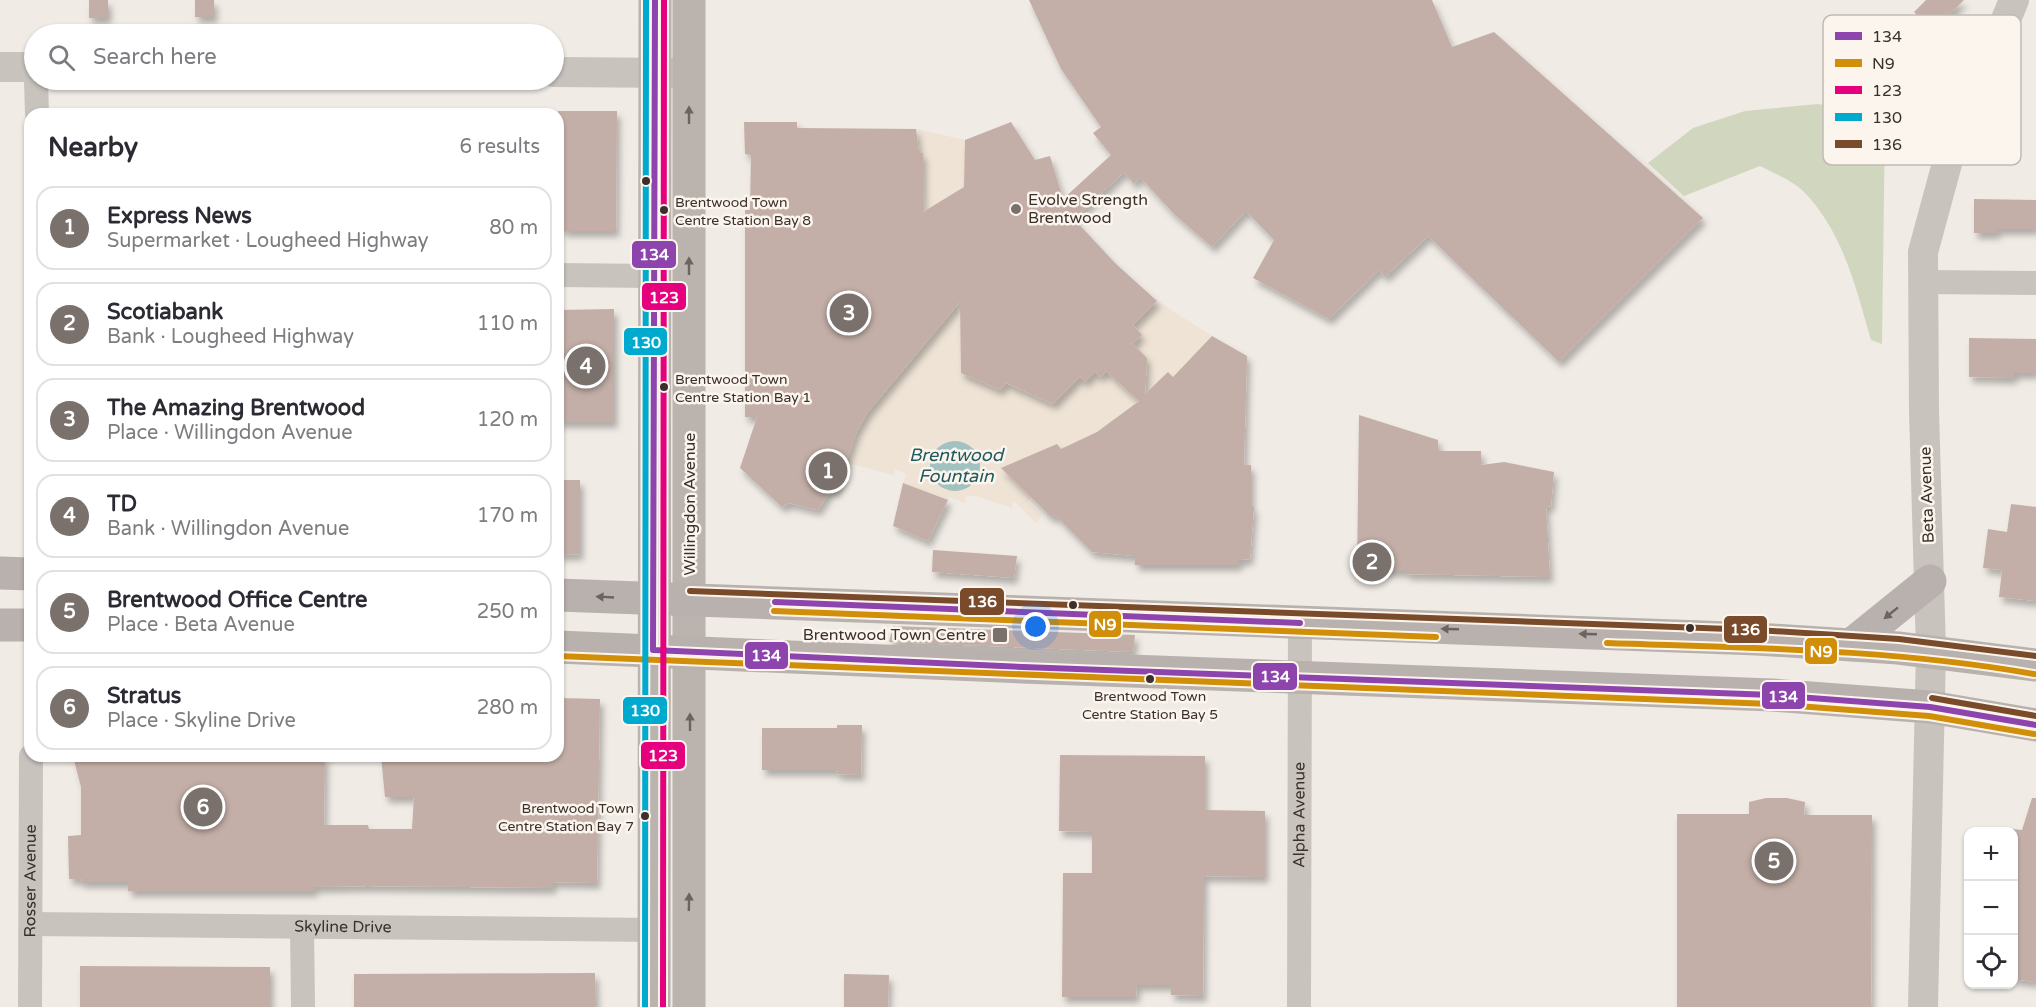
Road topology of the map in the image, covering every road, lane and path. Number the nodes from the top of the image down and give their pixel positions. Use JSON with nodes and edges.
{"nodes":[{"id":1,"x":656,"y":0,"type":"edge"},
{"id":2,"x":689,"y":0,"type":"edge"},
{"id":3,"x":2014,"y":0,"type":"edge"},
{"id":4,"x":2008,"y":15,"type":"edge"},
{"id":5,"x":0,"y":67,"type":"edge"},
{"id":6,"x":24,"y":67,"type":"edge"},
{"id":7,"x":564,"y":72,"type":"edge"},
{"id":8,"x":655,"y":73,"type":"junction"},
{"id":9,"x":689,"y":73,"type":"junction"},
{"id":10,"x":36,"y":90,"type":"edge"},
{"id":11,"x":36,"y":108,"type":"edge"},
{"id":12,"x":1946,"y":165,"type":"edge"},
{"id":13,"x":564,"y":275,"type":"edge"},
{"id":14,"x":654,"y":276,"type":"junction"},
{"id":15,"x":1923,"y":282,"type":"junction"},
{"id":16,"x":2036,"y":283,"type":"edge"},
{"id":17,"x":0,"y":573,"type":"edge"},
{"id":18,"x":24,"y":574,"type":"edge"},
{"id":19,"x":1930,"y":581,"type":"junction"},
{"id":20,"x":564,"y":595,"type":"edge"},
{"id":21,"x":653,"y":598,"type":"junction"},
{"id":22,"x":690,"y":600,"type":"junction"},
{"id":23,"x":1300,"y":623,"type":"junction"},
{"id":24,"x":0,"y":625,"type":"edge"},
{"id":25,"x":24,"y":625,"type":"edge"},
{"id":26,"x":1852,"y":644,"type":"junction"},
{"id":27,"x":564,"y":647,"type":"edge"},
{"id":28,"x":653,"y":651,"type":"junction"},
{"id":29,"x":1931,"y":651,"type":"junction"},
{"id":30,"x":690,"y":652,"type":"junction"},
{"id":31,"x":2036,"y":665,"type":"edge"},
{"id":32,"x":1299,"y":676,"type":"junction"},
{"id":33,"x":1930,"y":706,"type":"junction"},
{"id":34,"x":2036,"y":725,"type":"edge"},
{"id":35,"x":31,"y":762,"type":"edge"},
{"id":36,"x":31,"y":924,"type":"junction"},
{"id":37,"x":302,"y":927,"type":"junction"},
{"id":38,"x":656,"y":930,"type":"junction"},
{"id":39,"x":30,"y":1007,"type":"edge"},
{"id":40,"x":303,"y":1007,"type":"edge"},
{"id":41,"x":654,"y":1007,"type":"edge"},
{"id":42,"x":689,"y":1007,"type":"edge"},
{"id":43,"x":1299,"y":1007,"type":"edge"},
{"id":44,"x":1923,"y":1007,"type":"edge"}],
"edges":[{"from":1,"to":8,"type":"main road"},
{"from":2,"to":9,"type":"main road","name":"Willingdon Avenue"},
{"from":3,"to":4,"type":"street","name":"Beta Avenue"},
{"from":5,"to":6,"type":"street"},
{"from":7,"to":8,"type":"street"},
{"from":8,"to":9,"type":"street"},
{"from":8,"to":14,"type":"main road"},
{"from":22,"to":9,"type":"main road","name":"Willingdon Avenue","one_way":true},
{"from":10,"to":11,"type":"street"},
{"from":12,"to":15,"type":"street","name":"Beta Avenue"},
{"from":13,"to":14,"type":"street"},
{"from":14,"to":21,"type":"main road"},
{"from":15,"to":16,"type":"street"},
{"from":15,"to":19,"type":"street","name":"Beta Avenue"},
{"from":17,"to":18,"type":"main road"},
{"from":19,"to":26,"type":"main road","one_way":true},
{"from":19,"to":29,"type":"street","name":"Beta Avenue"},
{"from":21,"to":20,"type":"main road","one_way":true},
{"from":21,"to":22,"type":"main road"},
{"from":21,"to":28,"type":"main road"},
{"from":22,"to":23,"type":"main road"},
{"from":22,"to":30,"type":"main road","name":"Willingdon Avenue"},
{"from":26,"to":23,"type":"main road","one_way":true},
{"from":23,"to":32,"type":"street","name":"Alpha Avenue"},
{"from":24,"to":25,"type":"main road"},
{"from":26,"to":29,"type":"main road"},
{"from":27,"to":28,"type":"main road"},
{"from":28,"to":30,"type":"main road"},
{"from":28,"to":38,"type":"main road"},
{"from":29,"to":31,"type":"main road"},
{"from":29,"to":33,"type":"street","name":"Beta Avenue"},
{"from":30,"to":32,"type":"main road"},
{"from":42,"to":30,"type":"main road","name":"Willingdon Avenue","one_way":true},
{"from":32,"to":33,"type":"main road"},
{"from":32,"to":43,"type":"street","name":"Alpha Avenue"},
{"from":33,"to":34,"type":"main road"},
{"from":33,"to":44,"type":"street","name":"Beta Avenue"},
{"from":35,"to":36,"type":"street","name":"Rosser Avenue"},
{"from":36,"to":37,"type":"street","name":"Skyline Drive"},
{"from":36,"to":39,"type":"street","name":"Rosser Avenue"},
{"from":37,"to":38,"type":"street","name":"Skyline Drive"},
{"from":37,"to":40,"type":"street"},
{"from":38,"to":41,"type":"main road"}]}
